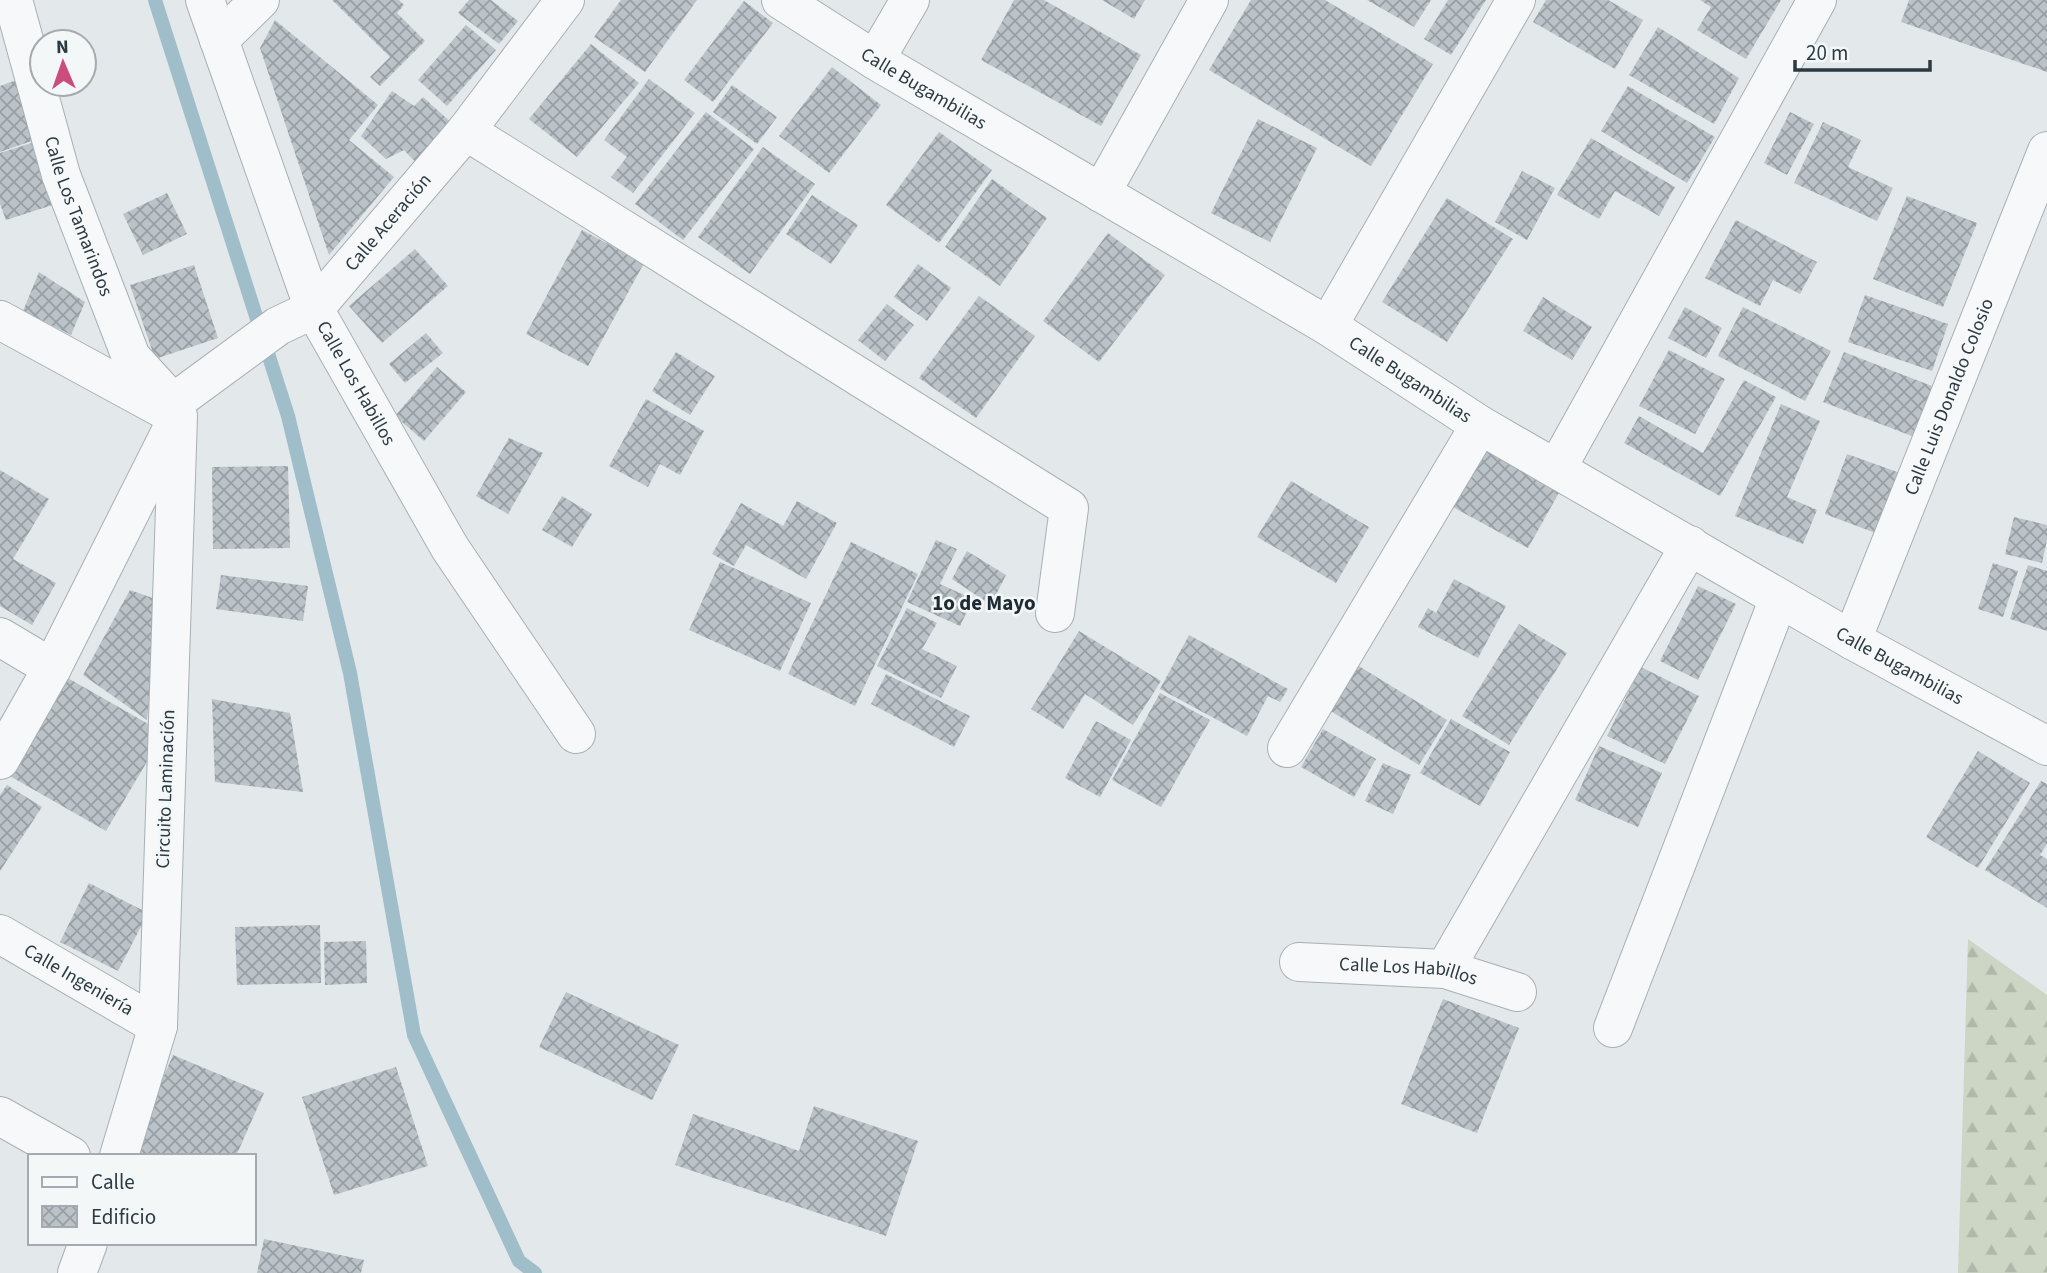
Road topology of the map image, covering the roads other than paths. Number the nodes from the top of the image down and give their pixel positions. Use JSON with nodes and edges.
{"nodes":[{"id":1,"x":13,"y":0,"type":"edge"},
{"id":2,"x":205,"y":0,"type":"edge"},
{"id":3,"x":260,"y":0,"type":"edge"},
{"id":4,"x":565,"y":0,"type":"edge"},
{"id":5,"x":781,"y":0,"type":"edge"},
{"id":6,"x":910,"y":0,"type":"edge"},
{"id":7,"x":1209,"y":0,"type":"edge"},
{"id":8,"x":1516,"y":0,"type":"edge"},
{"id":9,"x":1817,"y":0,"type":"edge"},
{"id":10,"x":219,"y":40,"type":"junction"},
{"id":11,"x":875,"y":60,"type":"junction"},
{"id":12,"x":466,"y":131,"type":"junction"},
{"id":13,"x":2047,"y":151,"type":"edge"},
{"id":14,"x":1101,"y":193,"type":"junction"},
{"id":15,"x":314,"y":309,"type":"junction"},
{"id":16,"x":0,"y":320,"type":"edge"},
{"id":17,"x":1328,"y":326,"type":"junction"},
{"id":18,"x":176,"y":410,"type":"junction"},
{"id":19,"x":1480,"y":425,"type":"junction"},
{"id":20,"x":1557,"y":468,"type":"junction"},
{"id":21,"x":1690,"y":545,"type":"junction"},
{"id":22,"x":1779,"y":598,"type":"junction"},
{"id":23,"x":1055,"y":613,"type":"dead end"},
{"id":24,"x":0,"y":637,"type":"edge"},
{"id":25,"x":1852,"y":640,"type":"junction"},
{"id":26,"x":52,"y":668,"type":"junction"},
{"id":27,"x":576,"y":734,"type":"dead end"},
{"id":28,"x":2047,"y":746,"type":"edge"},
{"id":29,"x":1287,"y":748,"type":"dead end"},
{"id":30,"x":0,"y":760,"type":"edge"},
{"id":31,"x":0,"y":934,"type":"edge"},
{"id":32,"x":1299,"y":962,"type":"dead end"},
{"id":33,"x":1445,"y":969,"type":"junction"},
{"id":34,"x":1517,"y":992,"type":"dead end"},
{"id":35,"x":158,"y":1026,"type":"junction"},
{"id":36,"x":1613,"y":1028,"type":"dead end"},
{"id":37,"x":0,"y":1116,"type":"edge"},
{"id":38,"x":67,"y":1154,"type":"edge"},
{"id":39,"x":120,"y":1154,"type":"edge"},
{"id":40,"x":87,"y":1245,"type":"edge"},
{"id":41,"x":77,"y":1273,"type":"edge"}],
"edges":[{"from":1,"to":18,"type":"street","name":"Calle Los Tamarindos"},
{"from":2,"to":10,"type":"street","name":"Calle Los Habillos"},
{"from":3,"to":10,"type":"street"},
{"from":4,"to":12,"type":"street","name":"Calle Aceración"},
{"from":5,"to":11,"type":"street","name":"Calle Bugambilias"},
{"from":6,"to":11,"type":"street"},
{"from":7,"to":14,"type":"street"},
{"from":8,"to":17,"type":"street"},
{"from":9,"to":20,"type":"street"},
{"from":10,"to":15,"type":"street","name":"Calle Los Habillos"},
{"from":11,"to":14,"type":"street","name":"Calle Bugambilias"},
{"from":12,"to":15,"type":"street","name":"Calle Aceración"},
{"from":12,"to":23,"type":"street"},
{"from":13,"to":25,"type":"street","name":"Calle Luis Donaldo Colosio"},
{"from":14,"to":17,"type":"street","name":"Calle Bugambilias"},
{"from":15,"to":18,"type":"street","name":"Calle Aceración"},
{"from":15,"to":27,"type":"street","name":"Calle Los Habillos"},
{"from":16,"to":18,"type":"street"},
{"from":17,"to":19,"type":"street","name":"Calle Bugambilias"},
{"from":18,"to":26,"type":"street","name":"Calle Aceración"},
{"from":18,"to":35,"type":"street","name":"Circuito Laminación"},
{"from":19,"to":20,"type":"street","name":"Calle Bugambilias"},
{"from":19,"to":29,"type":"street"},
{"from":20,"to":21,"type":"street","name":"Calle Bugambilias"},
{"from":21,"to":22,"type":"street","name":"Calle Bugambilias"},
{"from":21,"to":33,"type":"street"},
{"from":22,"to":25,"type":"street","name":"Calle Bugambilias"},
{"from":22,"to":36,"type":"street"},
{"from":24,"to":26,"type":"street"},
{"from":25,"to":28,"type":"street","name":"Calle Bugambilias"},
{"from":26,"to":30,"type":"street","name":"Calle Aceración"},
{"from":31,"to":35,"type":"street","name":"Calle Ingeniería"},
{"from":32,"to":33,"type":"street","name":"Calle Los Habillos"},
{"from":33,"to":34,"type":"street","name":"Calle Los Habillos"},
{"from":35,"to":39,"type":"street","name":"Circuito Laminación"},
{"from":37,"to":38,"type":"street"},
{"from":40,"to":41,"type":"street"}]}
